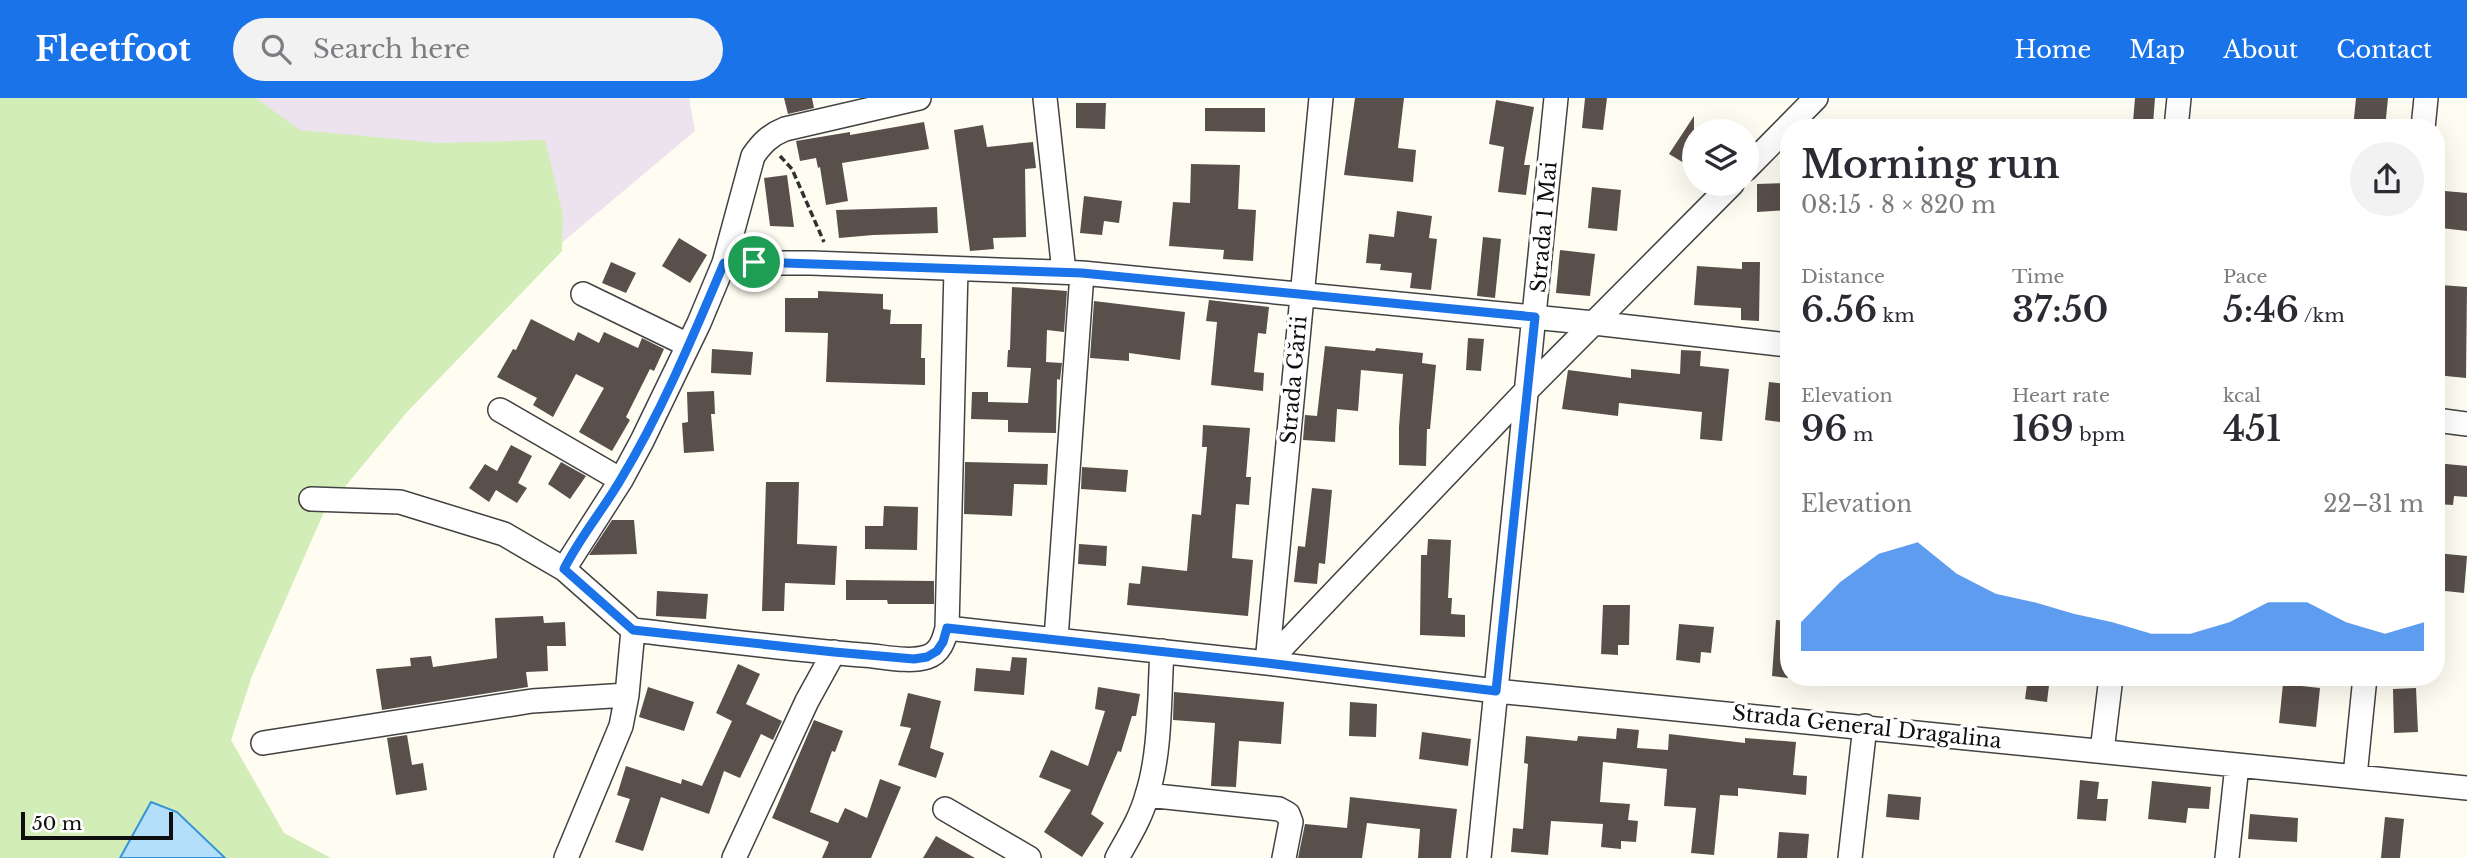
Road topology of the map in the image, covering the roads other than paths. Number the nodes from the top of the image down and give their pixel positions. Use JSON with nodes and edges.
{"nodes":[{"id":1,"x":919,"y":98,"type":"edge"},
{"id":2,"x":1045,"y":98,"type":"edge"},
{"id":3,"x":1321,"y":98,"type":"edge"},
{"id":4,"x":1556,"y":98,"type":"edge"},
{"id":5,"x":1816,"y":98,"type":"edge"},
{"id":6,"x":2179,"y":98,"type":"edge"},
{"id":7,"x":2426,"y":98,"type":"edge"},
{"id":8,"x":1795,"y":119,"type":"edge"},
{"id":9,"x":2177,"y":119,"type":"edge"},
{"id":10,"x":2424,"y":119,"type":"edge"},
{"id":11,"x":1780,"y":135,"type":"edge"},
{"id":12,"x":1759,"y":156,"type":"edge"},
{"id":13,"x":1720,"y":196,"type":"edge"},
{"id":14,"x":724,"y":263,"type":"junction"},
{"id":15,"x":956,"y":269,"type":"junction"},
{"id":16,"x":1073,"y":273,"type":"junction"},
{"id":17,"x":583,"y":294,"type":"dead end"},
{"id":18,"x":1302,"y":295,"type":"junction"},
{"id":19,"x":1535,"y":317,"type":"junction"},
{"id":20,"x":1594,"y":323,"type":"junction"},
{"id":21,"x":1780,"y":344,"type":"edge"},
{"id":22,"x":688,"y":345,"type":"junction"},
{"id":23,"x":1527,"y":390,"type":"junction"},
{"id":24,"x":499,"y":410,"type":"dead end"},
{"id":25,"x":2445,"y":421,"type":"edge"},
{"id":26,"x":2467,"y":424,"type":"edge"},
{"id":27,"x":621,"y":480,"type":"junction"},
{"id":28,"x":311,"y":499,"type":"dead end"},
{"id":29,"x":564,"y":569,"type":"junction"},
{"id":30,"x":947,"y":628,"type":"junction"},
{"id":31,"x":633,"y":630,"type":"junction"},
{"id":32,"x":1056,"y":639,"type":"junction"},
{"id":33,"x":1162,"y":651,"type":"junction"},
{"id":34,"x":834,"y":652,"type":"junction"},
{"id":35,"x":1267,"y":663,"type":"junction"},
{"id":36,"x":2110,"y":686,"type":"edge"},
{"id":37,"x":2364,"y":686,"type":"edge"},
{"id":38,"x":1496,"y":691,"type":"junction"},
{"id":39,"x":627,"y":695,"type":"junction"},
{"id":40,"x":1865,"y":726,"type":"junction"},
{"id":41,"x":263,"y":743,"type":"dead end"},
{"id":42,"x":2102,"y":751,"type":"junction"},
{"id":43,"x":2237,"y":765,"type":"junction"},
{"id":44,"x":2355,"y":776,"type":"junction"},
{"id":45,"x":2467,"y":788,"type":"edge"},
{"id":46,"x":1147,"y":795,"type":"junction"},
{"id":47,"x":945,"y":809,"type":"dead end"},
{"id":48,"x":566,"y":858,"type":"edge"},
{"id":49,"x":734,"y":858,"type":"edge"},
{"id":50,"x":1029,"y":858,"type":"edge"},
{"id":51,"x":1117,"y":858,"type":"edge"},
{"id":52,"x":1284,"y":858,"type":"edge"},
{"id":53,"x":1479,"y":858,"type":"edge"},
{"id":54,"x":1850,"y":858,"type":"edge"},
{"id":55,"x":2227,"y":858,"type":"edge"}],
"edges":[{"from":1,"to":14,"type":"street"},
{"from":2,"to":16,"type":"street"},
{"from":3,"to":18,"type":"street","name":"Strada Gării"},
{"from":4,"to":19,"type":"street","name":"Strada 1 Mai"},
{"from":5,"to":8,"type":"street"},
{"from":6,"to":9,"type":"street"},
{"from":7,"to":10,"type":"street"},
{"from":11,"to":12,"type":"street"},
{"from":13,"to":20,"type":"street"},
{"from":14,"to":15,"type":"street"},
{"from":14,"to":22,"type":"street"},
{"from":15,"to":16,"type":"street"},
{"from":15,"to":30,"type":"street"},
{"from":16,"to":18,"type":"street"},
{"from":16,"to":32,"type":"street"},
{"from":17,"to":22,"type":"street"},
{"from":18,"to":19,"type":"street"},
{"from":18,"to":35,"type":"street","name":"Strada Gării"},
{"from":19,"to":20,"type":"street"},
{"from":19,"to":23,"type":"street","name":"Strada 1 Mai"},
{"from":20,"to":21,"type":"street"},
{"from":20,"to":23,"type":"street"},
{"from":22,"to":27,"type":"street"},
{"from":23,"to":35,"type":"street"},
{"from":23,"to":38,"type":"street","name":"Strada 1 Mai"},
{"from":24,"to":27,"type":"street"},
{"from":25,"to":26,"type":"street"},
{"from":27,"to":29,"type":"street"},
{"from":28,"to":29,"type":"street"},
{"from":29,"to":31,"type":"street"},
{"from":30,"to":32,"type":"street","name":"Strada General Dragalina"},
{"from":30,"to":34,"type":"street"},
{"from":31,"to":34,"type":"street"},
{"from":31,"to":39,"type":"street"},
{"from":32,"to":33,"type":"street","name":"Strada General Dragalina"},
{"from":33,"to":35,"type":"street","name":"Strada General Dragalina"},
{"from":33,"to":46,"type":"street"},
{"from":34,"to":49,"type":"street"},
{"from":35,"to":38,"type":"street","name":"Strada General Dragalina"},
{"from":36,"to":42,"type":"street"},
{"from":37,"to":44,"type":"street"},
{"from":38,"to":40,"type":"street","name":"Strada General Dragalina"},
{"from":38,"to":53,"type":"street","name":"Strada 1 Mai"},
{"from":39,"to":41,"type":"street"},
{"from":39,"to":48,"type":"street"},
{"from":40,"to":42,"type":"street","name":"Strada General Dragalina"},
{"from":40,"to":54,"type":"street"},
{"from":42,"to":43,"type":"street","name":"Strada General Dragalina"},
{"from":43,"to":44,"type":"street","name":"Strada General Dragalina"},
{"from":43,"to":55,"type":"street"},
{"from":44,"to":45,"type":"street","name":"Strada General Dragalina"},
{"from":46,"to":51,"type":"street"},
{"from":46,"to":52,"type":"street"},
{"from":47,"to":50,"type":"street"}]}
